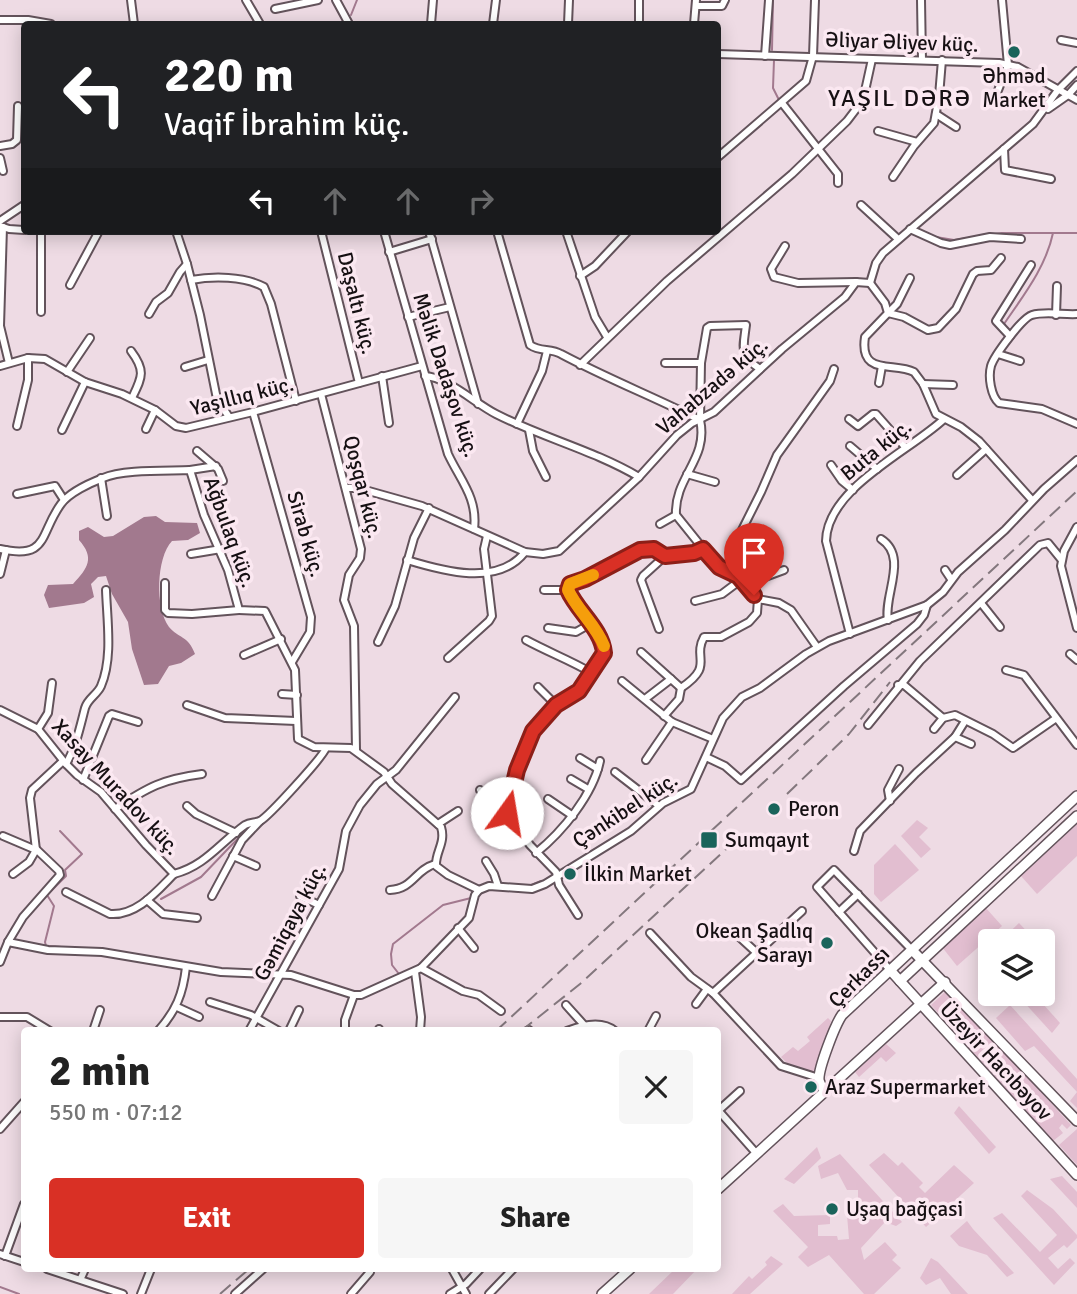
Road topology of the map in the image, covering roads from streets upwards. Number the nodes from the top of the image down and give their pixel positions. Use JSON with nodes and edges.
{"nodes":[{"id":1,"x":131,"y":0,"type":"edge"},
{"id":2,"x":246,"y":0,"type":"edge"},
{"id":3,"x":318,"y":0,"type":"edge"},
{"id":4,"x":336,"y":0,"type":"edge"},
{"id":5,"x":433,"y":0,"type":"edge"},
{"id":6,"x":496,"y":0,"type":"edge"},
{"id":7,"x":569,"y":0,"type":"edge"},
{"id":8,"x":639,"y":0,"type":"edge"},
{"id":9,"x":725,"y":0,"type":"edge"},
{"id":10,"x":769,"y":0,"type":"edge"},
{"id":11,"x":816,"y":0,"type":"edge"},
{"id":12,"x":921,"y":0,"type":"edge"},
{"id":13,"x":1002,"y":0,"type":"edge"},
{"id":14,"x":696,"y":3,"type":"edge"},
{"id":15,"x":275,"y":9,"type":"dead end"},
{"id":16,"x":0,"y":20,"type":"edge"},
{"id":17,"x":30,"y":21,"type":"edge"},
{"id":18,"x":134,"y":21,"type":"edge"},
{"id":19,"x":258,"y":21,"type":"edge"},
{"id":20,"x":347,"y":21,"type":"edge"},
{"id":21,"x":431,"y":21,"type":"edge"},
{"id":22,"x":493,"y":21,"type":"edge"},
{"id":23,"x":568,"y":21,"type":"edge"},
{"id":24,"x":639,"y":21,"type":"edge"},
{"id":25,"x":694,"y":21,"type":"edge"},
{"id":26,"x":1061,"y":40,"type":"dead end"},
{"id":27,"x":1077,"y":43,"type":"edge"},
{"id":28,"x":721,"y":54,"type":"edge"},
{"id":29,"x":765,"y":56,"type":"junction"},
{"id":30,"x":813,"y":56,"type":"junction"},
{"id":31,"x":872,"y":59,"type":"junction"},
{"id":32,"x":922,"y":60,"type":"junction"},
{"id":33,"x":942,"y":60,"type":"junction"},
{"id":34,"x":1008,"y":65,"type":"junction"},
{"id":35,"x":1077,"y":71,"type":"edge"},
{"id":36,"x":1077,"y":85,"type":"edge"},
{"id":37,"x":1058,"y":90,"type":"junction"},
{"id":38,"x":1068,"y":95,"type":"junction"},
{"id":39,"x":1077,"y":100,"type":"edge"},
{"id":40,"x":782,"y":103,"type":"junction"},
{"id":41,"x":993,"y":103,"type":"dead end"},
{"id":42,"x":18,"y":106,"type":"dead end"},
{"id":43,"x":1043,"y":112,"type":"junction"},
{"id":44,"x":936,"y":114,"type":"junction"},
{"id":45,"x":956,"y":127,"type":"dead end"},
{"id":46,"x":878,"y":131,"type":"dead end"},
{"id":47,"x":917,"y":142,"type":"junction"},
{"id":48,"x":0,"y":146,"type":"edge"},
{"id":49,"x":820,"y":149,"type":"junction"},
{"id":50,"x":1004,"y":149,"type":"junction"},
{"id":51,"x":721,"y":155,"type":"edge"},
{"id":52,"x":0,"y":158,"type":"edge"},
{"id":53,"x":3,"y":171,"type":"dead end"},
{"id":54,"x":893,"y":177,"type":"dead end"},
{"id":55,"x":1051,"y":179,"type":"dead end"},
{"id":56,"x":838,"y":183,"type":"dead end"},
{"id":57,"x":862,"y":205,"type":"dead end"},
{"id":58,"x":21,"y":208,"type":"edge"},
{"id":59,"x":1,"y":225,"type":"edge"},
{"id":60,"x":21,"y":229,"type":"edge"},
{"id":61,"x":910,"y":229,"type":"junction"},
{"id":62,"x":721,"y":234,"type":"edge"},
{"id":63,"x":41,"y":235,"type":"edge"},
{"id":64,"x":97,"y":235,"type":"edge"},
{"id":65,"x":177,"y":235,"type":"edge"},
{"id":66,"x":322,"y":235,"type":"edge"},
{"id":67,"x":385,"y":235,"type":"edge"},
{"id":68,"x":430,"y":235,"type":"edge"},
{"id":69,"x":498,"y":235,"type":"edge"},
{"id":70,"x":567,"y":235,"type":"edge"},
{"id":71,"x":624,"y":235,"type":"edge"},
{"id":72,"x":720,"y":235,"type":"edge"},
{"id":73,"x":432,"y":239,"type":"junction"},
{"id":74,"x":898,"y":239,"type":"junction"},
{"id":75,"x":1021,"y":239,"type":"dead end"},
{"id":76,"x":785,"y":246,"type":"dead end"},
{"id":77,"x":389,"y":252,"type":"junction"},
{"id":78,"x":1001,"y":258,"type":"dead end"},
{"id":79,"x":187,"y":264,"type":"junction"},
{"id":80,"x":1031,"y":265,"type":"dead end"},
{"id":81,"x":580,"y":276,"type":"junction"},
{"id":82,"x":910,"y":278,"type":"dead end"},
{"id":83,"x":191,"y":280,"type":"junction"},
{"id":84,"x":856,"y":282,"type":"junction"},
{"id":85,"x":870,"y":283,"type":"junction"},
{"id":86,"x":70,"y":285,"type":"dead end"},
{"id":87,"x":1056,"y":286,"type":"dead end"},
{"id":88,"x":450,"y":307,"type":"junction"},
{"id":89,"x":41,"y":312,"type":"dead end"},
{"id":90,"x":0,"y":313,"type":"edge"},
{"id":91,"x":888,"y":313,"type":"junction"},
{"id":92,"x":149,"y":314,"type":"dead end"},
{"id":93,"x":1077,"y":314,"type":"edge"},
{"id":94,"x":1056,"y":315,"type":"junction"},
{"id":95,"x":747,"y":316,"type":"dead end"},
{"id":96,"x":408,"y":317,"type":"junction"},
{"id":97,"x":746,"y":325,"type":"junction"},
{"id":98,"x":1010,"y":336,"type":"junction"},
{"id":99,"x":607,"y":337,"type":"junction"},
{"id":100,"x":90,"y":338,"type":"dead end"},
{"id":101,"x":131,"y":351,"type":"dead end"},
{"id":102,"x":547,"y":351,"type":"junction"},
{"id":103,"x":998,"y":354,"type":"junction"},
{"id":104,"x":28,"y":358,"type":"junction"},
{"id":105,"x":208,"y":360,"type":"junction"},
{"id":106,"x":1020,"y":361,"type":"dead end"},
{"id":107,"x":9,"y":363,"type":"junction"},
{"id":108,"x":665,"y":363,"type":"dead end"},
{"id":109,"x":701,"y":363,"type":"junction"},
{"id":110,"x":580,"y":365,"type":"junction"},
{"id":111,"x":0,"y":366,"type":"edge"},
{"id":112,"x":422,"y":366,"type":"junction"},
{"id":113,"x":882,"y":366,"type":"junction"},
{"id":114,"x":185,"y":367,"type":"dead end"},
{"id":115,"x":760,"y":369,"type":"junction"},
{"id":116,"x":834,"y":369,"type":"dead end"},
{"id":117,"x":67,"y":372,"type":"junction"},
{"id":118,"x":382,"y":376,"type":"junction"},
{"id":119,"x":425,"y":376,"type":"junction"},
{"id":120,"x":85,"y":382,"type":"junction"},
{"id":121,"x":359,"y":383,"type":"junction"},
{"id":122,"x":879,"y":383,"type":"dead end"},
{"id":123,"x":923,"y":384,"type":"junction"},
{"id":124,"x":953,"y":384,"type":"dead end"},
{"id":125,"x":321,"y":394,"type":"junction"},
{"id":126,"x":132,"y":398,"type":"junction"},
{"id":127,"x":296,"y":401,"type":"junction"},
{"id":128,"x":478,"y":404,"type":"junction"},
{"id":129,"x":155,"y":410,"type":"junction"},
{"id":130,"x":253,"y":412,"type":"junction"},
{"id":131,"x":229,"y":417,"type":"junction"},
{"id":132,"x":849,"y":419,"type":"dead end"},
{"id":133,"x":944,"y":419,"type":"junction"},
{"id":134,"x":700,"y":420,"type":"junction"},
{"id":135,"x":389,"y":424,"type":"dead end"},
{"id":136,"x":517,"y":424,"type":"junction"},
{"id":137,"x":1077,"y":424,"type":"edge"},
{"id":138,"x":17,"y":426,"type":"dead end"},
{"id":139,"x":146,"y":429,"type":"dead end"},
{"id":140,"x":62,"y":430,"type":"dead end"},
{"id":141,"x":529,"y":430,"type":"junction"},
{"id":142,"x":850,"y":446,"type":"dead end"},
{"id":143,"x":905,"y":447,"type":"junction"},
{"id":144,"x":986,"y":449,"type":"junction"},
{"id":145,"x":197,"y":451,"type":"dead end"},
{"id":146,"x":1077,"y":460,"type":"edge"},
{"id":147,"x":831,"y":465,"type":"dead end"},
{"id":148,"x":216,"y":466,"type":"junction"},
{"id":149,"x":877,"y":469,"type":"junction"},
{"id":150,"x":190,"y":470,"type":"junction"},
{"id":151,"x":687,"y":474,"type":"junction"},
{"id":152,"x":957,"y":475,"type":"dead end"},
{"id":153,"x":546,"y":477,"type":"dead end"},
{"id":154,"x":639,"y":477,"type":"junction"},
{"id":155,"x":101,"y":478,"type":"junction"},
{"id":156,"x":223,"y":481,"type":"dead end"},
{"id":157,"x":715,"y":482,"type":"dead end"},
{"id":158,"x":347,"y":488,"type":"junction"},
{"id":159,"x":853,"y":490,"type":"junction"},
{"id":160,"x":17,"y":494,"type":"dead end"},
{"id":161,"x":64,"y":500,"type":"junction"},
{"id":162,"x":1032,"y":500,"type":"junction"},
{"id":163,"x":429,"y":509,"type":"junction"},
{"id":164,"x":676,"y":515,"type":"junction"},
{"id":165,"x":107,"y":516,"type":"dead end"},
{"id":166,"x":660,"y":524,"type":"dead end"},
{"id":167,"x":1077,"y":527,"type":"edge"},
{"id":168,"x":474,"y":529,"type":"junction"},
{"id":169,"x":487,"y":536,"type":"junction"},
{"id":170,"x":881,"y":539,"type":"dead end"},
{"id":171,"x":3,"y":549,"type":"edge"},
{"id":172,"x":703,"y":549,"type":"junction"},
{"id":173,"x":221,"y":550,"type":"junction"},
{"id":174,"x":524,"y":552,"type":"junction"},
{"id":175,"x":191,"y":554,"type":"dead end"},
{"id":176,"x":665,"y":556,"type":"junction"},
{"id":177,"x":1061,"y":559,"type":"junction"},
{"id":178,"x":407,"y":560,"type":"junction"},
{"id":179,"x":784,"y":570,"type":"dead end"},
{"id":180,"x":945,"y":570,"type":"dead end"},
{"id":181,"x":486,"y":573,"type":"junction"},
{"id":182,"x":732,"y":573,"type":"junction"},
{"id":183,"x":0,"y":574,"type":"edge"},
{"id":184,"x":951,"y":579,"type":"junction"},
{"id":185,"x":744,"y":582,"type":"junction"},
{"id":186,"x":164,"y":583,"type":"dead end"},
{"id":187,"x":106,"y":590,"type":"dead end"},
{"id":188,"x":568,"y":590,"type":"junction"},
{"id":189,"x":758,"y":599,"type":"junction"},
{"id":190,"x":551,"y":600,"type":"dead end"},
{"id":191,"x":695,"y":601,"type":"dead end"},
{"id":192,"x":981,"y":603,"type":"junction"},
{"id":193,"x":1073,"y":603,"type":"edge"},
{"id":194,"x":927,"y":605,"type":"junction"},
{"id":195,"x":239,"y":610,"type":"junction"},
{"id":196,"x":888,"y":620,"type":"junction"},
{"id":197,"x":590,"y":624,"type":"junction"},
{"id":198,"x":1000,"y":626,"type":"dead end"},
{"id":199,"x":548,"y":628,"type":"dead end"},
{"id":200,"x":1077,"y":628,"type":"edge"},
{"id":201,"x":659,"y":629,"type":"dead end"},
{"id":202,"x":850,"y":634,"type":"junction"},
{"id":203,"x":281,"y":639,"type":"junction"},
{"id":204,"x":526,"y":640,"type":"dead end"},
{"id":205,"x":378,"y":642,"type":"dead end"},
{"id":206,"x":817,"y":647,"type":"junction"},
{"id":207,"x":641,"y":652,"type":"dead end"},
{"id":208,"x":1070,"y":654,"type":"dead end"},
{"id":209,"x":244,"y":655,"type":"dead end"},
{"id":210,"x":449,"y":658,"type":"dead end"},
{"id":211,"x":1077,"y":660,"type":"edge"},
{"id":212,"x":292,"y":662,"type":"junction"},
{"id":213,"x":1006,"y":670,"type":"dead end"},
{"id":214,"x":592,"y":673,"type":"junction"},
{"id":215,"x":671,"y":679,"type":"junction"},
{"id":216,"x":622,"y":681,"type":"dead end"},
{"id":217,"x":52,"y":683,"type":"dead end"},
{"id":218,"x":898,"y":685,"type":"junction"},
{"id":219,"x":538,"y":687,"type":"dead end"},
{"id":220,"x":681,"y":688,"type":"junction"},
{"id":221,"x":282,"y":694,"type":"dead end"},
{"id":222,"x":297,"y":695,"type":"junction"},
{"id":223,"x":454,"y":696,"type":"dead end"},
{"id":224,"x":645,"y":699,"type":"junction"},
{"id":225,"x":187,"y":705,"type":"dead end"},
{"id":226,"x":556,"y":705,"type":"junction"},
{"id":227,"x":0,"y":710,"type":"edge"},
{"id":228,"x":664,"y":716,"type":"junction"},
{"id":229,"x":943,"y":718,"type":"junction"},
{"id":230,"x":1055,"y":719,"type":"junction"},
{"id":231,"x":965,"y":721,"type":"junction"},
{"id":232,"x":138,"y":722,"type":"dead end"},
{"id":233,"x":296,"y":722,"type":"junction"},
{"id":234,"x":672,"y":722,"type":"junction"},
{"id":235,"x":868,"y":725,"type":"dead end"},
{"id":236,"x":38,"y":729,"type":"junction"},
{"id":237,"x":934,"y":729,"type":"dead end"},
{"id":238,"x":956,"y":737,"type":"junction"},
{"id":239,"x":713,"y":739,"type":"junction"},
{"id":240,"x":971,"y":744,"type":"dead end"},
{"id":241,"x":1077,"y":745,"type":"edge"},
{"id":242,"x":326,"y":748,"type":"junction"},
{"id":243,"x":356,"y":750,"type":"junction"},
{"id":244,"x":706,"y":757,"type":"junction"},
{"id":245,"x":580,"y":758,"type":"dead end"},
{"id":246,"x":646,"y":760,"type":"dead end"},
{"id":247,"x":64,"y":762,"type":"junction"},
{"id":248,"x":899,"y":769,"type":"dead end"},
{"id":249,"x":615,"y":772,"type":"dead end"},
{"id":250,"x":202,"y":774,"type":"dead end"},
{"id":251,"x":387,"y":776,"type":"junction"},
{"id":252,"x":571,"y":779,"type":"dead end"},
{"id":253,"x":83,"y":780,"type":"junction"},
{"id":254,"x":588,"y":789,"type":"junction"},
{"id":255,"x":480,"y":790,"type":"dead end"},
{"id":256,"x":1077,"y":796,"type":"edge"},
{"id":257,"x":548,"y":799,"type":"dead end"},
{"id":258,"x":890,"y":801,"type":"junction"},
{"id":259,"x":187,"y":806,"type":"dead end"},
{"id":260,"x":659,"y":806,"type":"junction"},
{"id":261,"x":115,"y":809,"type":"junction"},
{"id":262,"x":458,"y":811,"type":"dead end"},
{"id":263,"x":507,"y":813,"type":"junction"},
{"id":264,"x":573,"y":816,"type":"junction"},
{"id":265,"x":1077,"y":816,"type":"edge"},
{"id":266,"x":260,"y":821,"type":"junction"},
{"id":267,"x":438,"y":824,"type":"junction"},
{"id":268,"x":236,"y":833,"type":"junction"},
{"id":269,"x":3,"y":836,"type":"dead end"},
{"id":270,"x":36,"y":850,"type":"junction"},
{"id":271,"x":854,"y":851,"type":"dead end"},
{"id":272,"x":536,"y":853,"type":"junction"},
{"id":273,"x":233,"y":856,"type":"junction"},
{"id":274,"x":486,"y":861,"type":"dead end"},
{"id":275,"x":435,"y":864,"type":"junction"},
{"id":276,"x":256,"y":866,"type":"dead end"},
{"id":277,"x":13,"y":874,"type":"dead end"},
{"id":278,"x":174,"y":874,"type":"junction"},
{"id":279,"x":556,"y":877,"type":"junction"},
{"id":280,"x":498,"y":886,"type":"junction"},
{"id":281,"x":390,"y":890,"type":"dead end"},
{"id":282,"x":479,"y":890,"type":"junction"},
{"id":283,"x":66,"y":892,"type":"dead end"},
{"id":284,"x":858,"y":894,"type":"junction"},
{"id":285,"x":212,"y":896,"type":"dead end"},
{"id":286,"x":300,"y":897,"type":"dead end"},
{"id":287,"x":147,"y":900,"type":"junction"},
{"id":288,"x":319,"y":905,"type":"junction"},
{"id":289,"x":802,"y":911,"type":"dead end"},
{"id":290,"x":839,"y":912,"type":"junction"},
{"id":291,"x":578,"y":915,"type":"dead end"},
{"id":292,"x":197,"y":918,"type":"dead end"},
{"id":293,"x":458,"y":928,"type":"junction"},
{"id":294,"x":734,"y":932,"type":"dead end"},
{"id":295,"x":650,"y":933,"type":"dead end"},
{"id":296,"x":8,"y":942,"type":"junction"},
{"id":297,"x":474,"y":948,"type":"dead end"},
{"id":298,"x":912,"y":950,"type":"junction"},
{"id":299,"x":758,"y":954,"type":"junction"},
{"id":300,"x":923,"y":960,"type":"junction"},
{"id":301,"x":0,"y":962,"type":"edge"},
{"id":302,"x":186,"y":967,"type":"junction"},
{"id":303,"x":418,"y":970,"type":"junction"},
{"id":304,"x":890,"y":970,"type":"junction"},
{"id":305,"x":282,"y":974,"type":"junction"},
{"id":306,"x":900,"y":981,"type":"junction"},
{"id":307,"x":944,"y":982,"type":"junction"},
{"id":308,"x":710,"y":991,"type":"junction"},
{"id":309,"x":354,"y":995,"type":"junction"},
{"id":310,"x":210,"y":1002,"type":"dead end"},
{"id":311,"x":696,"y":1004,"type":"dead end"},
{"id":312,"x":919,"y":1004,"type":"junction"},
{"id":313,"x":566,"y":1005,"type":"dead end"},
{"id":314,"x":177,"y":1007,"type":"junction"},
{"id":315,"x":100,"y":1010,"type":"dead end"},
{"id":316,"x":299,"y":1010,"type":"dead end"},
{"id":317,"x":500,"y":1011,"type":"dead end"},
{"id":318,"x":656,"y":1016,"type":"dead end"},
{"id":319,"x":0,"y":1017,"type":"edge"},
{"id":320,"x":199,"y":1017,"type":"dead end"},
{"id":321,"x":258,"y":1019,"type":"junction"},
{"id":322,"x":584,"y":1025,"type":"junction"},
{"id":323,"x":43,"y":1027,"type":"edge"},
{"id":324,"x":94,"y":1027,"type":"edge"},
{"id":325,"x":161,"y":1027,"type":"edge"},
{"id":326,"x":252,"y":1027,"type":"edge"},
{"id":327,"x":272,"y":1027,"type":"edge"},
{"id":328,"x":291,"y":1027,"type":"edge"},
{"id":329,"x":345,"y":1027,"type":"edge"},
{"id":330,"x":420,"y":1027,"type":"edge"},
{"id":331,"x":578,"y":1027,"type":"edge"},
{"id":332,"x":609,"y":1027,"type":"edge"},
{"id":333,"x":651,"y":1027,"type":"edge"},
{"id":334,"x":819,"y":1078,"type":"junction"},
{"id":335,"x":824,"y":1090,"type":"junction"},
{"id":336,"x":740,"y":1091,"type":"dead end"},
{"id":337,"x":21,"y":1105,"type":"edge"},
{"id":338,"x":721,"y":1107,"type":"edge"},
{"id":339,"x":721,"y":1113,"type":"edge"},
{"id":340,"x":1077,"y":1121,"type":"edge"},
{"id":341,"x":0,"y":1129,"type":"edge"},
{"id":342,"x":756,"y":1153,"type":"junction"},
{"id":343,"x":1077,"y":1175,"type":"edge"},
{"id":344,"x":721,"y":1181,"type":"edge"},
{"id":345,"x":21,"y":1211,"type":"edge"},
{"id":346,"x":15,"y":1226,"type":"junction"},
{"id":347,"x":21,"y":1229,"type":"edge"},
{"id":348,"x":3,"y":1255,"type":"edge"},
{"id":349,"x":21,"y":1261,"type":"edge"},
{"id":350,"x":57,"y":1272,"type":"edge"},
{"id":351,"x":84,"y":1272,"type":"edge"},
{"id":352,"x":150,"y":1272,"type":"edge"},
{"id":353,"x":260,"y":1272,"type":"edge"},
{"id":354,"x":370,"y":1272,"type":"dead end"},
{"id":355,"x":454,"y":1272,"type":"edge"},
{"id":356,"x":477,"y":1272,"type":"edge"},
{"id":357,"x":510,"y":1272,"type":"edge"},
{"id":358,"x":627,"y":1272,"type":"edge"},
{"id":359,"x":80,"y":1279,"type":"junction"},
{"id":360,"x":462,"y":1287,"type":"junction"},
{"id":361,"x":123,"y":1294,"type":"edge"},
{"id":362,"x":141,"y":1294,"type":"edge"},
{"id":363,"x":235,"y":1294,"type":"edge"},
{"id":364,"x":351,"y":1294,"type":"edge"},
{"id":365,"x":450,"y":1294,"type":"edge"},
{"id":366,"x":466,"y":1294,"type":"edge"},
{"id":367,"x":489,"y":1294,"type":"edge"},
{"id":368,"x":602,"y":1294,"type":"edge"}],
"edges":[{"from":1,"to":18,"type":"street"},
{"from":2,"to":19,"type":"street"},
{"from":3,"to":15,"type":"street"},
{"from":4,"to":20,"type":"street"},
{"from":5,"to":21,"type":"street"},
{"from":6,"to":22,"type":"street"},
{"from":7,"to":23,"type":"street"},
{"from":8,"to":24,"type":"street"},
{"from":9,"to":14,"type":"street"},
{"from":10,"to":29,"type":"street"},
{"from":11,"to":30,"type":"street"},
{"from":12,"to":32,"type":"street"},
{"from":13,"to":34,"type":"street"},
{"from":14,"to":25,"type":"street"},
{"from":16,"to":17,"type":"street"},
{"from":26,"to":27,"type":"street"},
{"from":28,"to":29,"type":"street","name":"Əliyar Əliyev küç."},
{"from":29,"to":30,"type":"street","name":"Əliyar Əliyev küç."},
{"from":30,"to":31,"type":"street","name":"Əliyar Əliyev küç."},
{"from":30,"to":40,"type":"street"},
{"from":31,"to":32,"type":"street","name":"Əliyar Əliyev küç."},
{"from":31,"to":49,"type":"street"},
{"from":32,"to":33,"type":"street","name":"Əliyar Əliyev küç."},
{"from":33,"to":34,"type":"street","name":"Əliyar Əliyev küç."},
{"from":33,"to":44,"type":"street"},
{"from":34,"to":37,"type":"street","name":"Əliyar Əliyev küç."},
{"from":34,"to":41,"type":"street"},
{"from":35,"to":37,"type":"street"},
{"from":36,"to":38,"type":"street"},
{"from":37,"to":38,"type":"street","name":"Əliyar Əliyev küç."},
{"from":37,"to":43,"type":"street"},
{"from":38,"to":39,"type":"street","name":"Əliyar Əliyev küç."},
{"from":38,"to":43,"type":"street"},
{"from":40,"to":49,"type":"street"},
{"from":40,"to":51,"type":"street"},
{"from":42,"to":48,"type":"street"},
{"from":43,"to":50,"type":"street"},
{"from":44,"to":45,"type":"street"},
{"from":44,"to":47,"type":"street"},
{"from":46,"to":47,"type":"street"},
{"from":47,"to":54,"type":"street"},
{"from":49,"to":56,"type":"street"},
{"from":49,"to":62,"type":"street"},
{"from":50,"to":55,"type":"street"},
{"from":50,"to":61,"type":"street"},
{"from":52,"to":53,"type":"street"},
{"from":57,"to":74,"type":"street"},
{"from":58,"to":59,"type":"street"},
{"from":59,"to":60,"type":"street"},
{"from":59,"to":90,"type":"street"},
{"from":61,"to":74,"type":"street"},
{"from":61,"to":75,"type":"street"},
{"from":63,"to":89,"type":"street"},
{"from":64,"to":86,"type":"street"},
{"from":65,"to":79,"type":"street"},
{"from":66,"to":121,"type":"street","name":"Daşaltı küç."},
{"from":67,"to":77,"type":"street","name":"Məlik Dadaşov küç."},
{"from":68,"to":73,"type":"street"},
{"from":69,"to":102,"type":"street"},
{"from":70,"to":81,"type":"street"},
{"from":71,"to":81,"type":"street"},
{"from":72,"to":99,"type":"street"},
{"from":73,"to":77,"type":"street"},
{"from":73,"to":88,"type":"street"},
{"from":74,"to":85,"type":"street"},
{"from":76,"to":84,"type":"street"},
{"from":77,"to":96,"type":"street","name":"Məlik Dadaşov küç."},
{"from":78,"to":91,"type":"street"},
{"from":79,"to":83,"type":"street"},
{"from":79,"to":92,"type":"street"},
{"from":80,"to":98,"type":"street"},
{"from":81,"to":99,"type":"street"},
{"from":82,"to":91,"type":"street"},
{"from":83,"to":105,"type":"street"},
{"from":83,"to":127,"type":"street"},
{"from":84,"to":85,"type":"street"},
{"from":84,"to":115,"type":"street","name":"Vahabzadə küç."},
{"from":85,"to":91,"type":"street"},
{"from":87,"to":94,"type":"street"},
{"from":88,"to":96,"type":"street"},
{"from":88,"to":128,"type":"street"},
{"from":90,"to":107,"type":"street"},
{"from":91,"to":113,"type":"street"},
{"from":93,"to":94,"type":"street"},
{"from":94,"to":98,"type":"street"},
{"from":95,"to":97,"type":"street"},
{"from":96,"to":112,"type":"street","name":"Məlik Dadaşov küç."},
{"from":97,"to":109,"type":"street"},
{"from":97,"to":115,"type":"street"},
{"from":98,"to":103,"type":"street"},
{"from":99,"to":110,"type":"street"},
{"from":100,"to":117,"type":"street"},
{"from":101,"to":126,"type":"street"},
{"from":102,"to":110,"type":"street"},
{"from":102,"to":136,"type":"street"},
{"from":103,"to":106,"type":"street"},
{"from":103,"to":137,"type":"street"},
{"from":104,"to":107,"type":"street"},
{"from":104,"to":117,"type":"street","name":"Yaşıllıq küç."},
{"from":104,"to":138,"type":"street"},
{"from":105,"to":114,"type":"street"},
{"from":105,"to":131,"type":"street"},
{"from":107,"to":111,"type":"street"},
{"from":108,"to":109,"type":"street"},
{"from":109,"to":134,"type":"street"},
{"from":110,"to":134,"type":"street"},
{"from":112,"to":118,"type":"street","name":"Yaşıllıq küç."},
{"from":112,"to":119,"type":"street","name":"Məlik Dadaşov küç."},
{"from":113,"to":122,"type":"street"},
{"from":113,"to":123,"type":"street"},
{"from":115,"to":134,"type":"street","name":"Vahabzadə küç."},
{"from":116,"to":182,"type":"street"},
{"from":117,"to":120,"type":"street","name":"Yaşıllıq küç."},
{"from":118,"to":121,"type":"street","name":"Yaşıllıq küç."},
{"from":118,"to":135,"type":"street"},
{"from":119,"to":128,"type":"street"},
{"from":119,"to":168,"type":"street","name":"Məlik Dadaşov küç."},
{"from":120,"to":126,"type":"street","name":"Yaşıllıq küç."},
{"from":120,"to":140,"type":"street"},
{"from":121,"to":125,"type":"street","name":"Yaşıllıq küç."},
{"from":123,"to":124,"type":"street"},
{"from":123,"to":133,"type":"street"},
{"from":125,"to":127,"type":"street","name":"Yaşıllıq küç."},
{"from":125,"to":158,"type":"street","name":"Qoşqar küç."},
{"from":126,"to":129,"type":"street","name":"Yaşıllıq küç."},
{"from":127,"to":130,"type":"street","name":"Yaşıllıq küç."},
{"from":128,"to":136,"type":"street"},
{"from":129,"to":131,"type":"street","name":"Yaşıllıq küç."},
{"from":129,"to":139,"type":"street"},
{"from":130,"to":131,"type":"street","name":"Yaşıllıq küç."},
{"from":130,"to":212,"type":"street","name":"Sirab küç."},
{"from":132,"to":143,"type":"street"},
{"from":133,"to":143,"type":"street","name":"Buta küç."},
{"from":133,"to":144,"type":"street"},
{"from":134,"to":151,"type":"street"},
{"from":134,"to":154,"type":"street","name":"Vahabzadə küç."},
{"from":136,"to":141,"type":"street"},
{"from":141,"to":153,"type":"street"},
{"from":141,"to":154,"type":"street"},
{"from":142,"to":149,"type":"street"},
{"from":143,"to":149,"type":"street","name":"Buta küç."},
{"from":144,"to":152,"type":"street"},
{"from":144,"to":162,"type":"street"},
{"from":145,"to":148,"type":"street"},
{"from":146,"to":162,"type":"street","name":"Çənkibel küç."},
{"from":147,"to":159,"type":"street"},
{"from":148,"to":150,"type":"street"},
{"from":148,"to":156,"type":"street"},
{"from":149,"to":159,"type":"street","name":"Buta küç."},
{"from":150,"to":155,"type":"street","name":"Ağbulaq küç."},
{"from":150,"to":173,"type":"street","name":"Ağbulaq küç."},
{"from":151,"to":157,"type":"street"},
{"from":151,"to":164,"type":"street"},
{"from":154,"to":174,"type":"street","name":"Vahabzadə küç."},
{"from":155,"to":161,"type":"street","name":"Ağbulaq küç."},
{"from":155,"to":165,"type":"street"},
{"from":158,"to":163,"type":"street","name":"Vahabzadə küç."},
{"from":158,"to":243,"type":"street","name":"Qoşqar küç."},
{"from":159,"to":202,"type":"street","name":"Buta küç."},
{"from":160,"to":161,"type":"street"},
{"from":161,"to":171,"type":"street","name":"Ağbulaq küç."},
{"from":162,"to":184,"type":"street","name":"Çənkibel küç."},
{"from":163,"to":168,"type":"street","name":"Vahabzadə küç."},
{"from":163,"to":178,"type":"street"},
{"from":164,"to":166,"type":"street"},
{"from":164,"to":172,"type":"street"},
{"from":167,"to":177,"type":"street"},
{"from":168,"to":169,"type":"street","name":"Vahabzadə küç."},
{"from":169,"to":174,"type":"street","name":"Vahabzadə küç."},
{"from":169,"to":181,"type":"street"},
{"from":170,"to":196,"type":"street"},
{"from":171,"to":183,"type":"street"},
{"from":172,"to":176,"type":"street"},
{"from":172,"to":182,"type":"street"},
{"from":173,"to":175,"type":"street"},
{"from":173,"to":195,"type":"street","name":"Ağbulaq küç."},
{"from":174,"to":181,"type":"street"},
{"from":176,"to":188,"type":"street"},
{"from":176,"to":201,"type":"street"},
{"from":177,"to":192,"type":"street"},
{"from":177,"to":193,"type":"street"},
{"from":178,"to":181,"type":"street"},
{"from":178,"to":205,"type":"street"},
{"from":179,"to":185,"type":"street"},
{"from":180,"to":184,"type":"street"},
{"from":181,"to":210,"type":"street"},
{"from":182,"to":185,"type":"street"},
{"from":184,"to":194,"type":"street","name":"Çənkibel küç."},
{"from":185,"to":189,"type":"street"},
{"from":185,"to":191,"type":"street"},
{"from":186,"to":195,"type":"street"},
{"from":187,"to":247,"type":"street"},
{"from":188,"to":190,"type":"street"},
{"from":188,"to":197,"type":"street"},
{"from":189,"to":206,"type":"street"},
{"from":189,"to":220,"type":"street"},
{"from":192,"to":198,"type":"street"},
{"from":192,"to":218,"type":"street"},
{"from":193,"to":200,"type":"street"},
{"from":194,"to":196,"type":"street","name":"Çənkibel küç."},
{"from":194,"to":244,"type":"street"},
{"from":195,"to":203,"type":"street","name":"Ağbulaq küç."},
{"from":196,"to":202,"type":"street","name":"Çənkibel küç."},
{"from":197,"to":199,"type":"street"},
{"from":197,"to":214,"type":"street"},
{"from":202,"to":206,"type":"street","name":"Çənkibel küç."},
{"from":203,"to":209,"type":"street"},
{"from":203,"to":212,"type":"street","name":"Ağbulaq küç."},
{"from":204,"to":214,"type":"street"},
{"from":206,"to":239,"type":"street","name":"Çənkibel küç."},
{"from":207,"to":215,"type":"street"},
{"from":208,"to":211,"type":"street"},
{"from":212,"to":222,"type":"street","name":"Ağbulaq küç."},
{"from":213,"to":230,"type":"street"},
{"from":214,"to":226,"type":"street"},
{"from":215,"to":220,"type":"street"},
{"from":215,"to":224,"type":"street"},
{"from":216,"to":224,"type":"street"},
{"from":217,"to":236,"type":"street"},
{"from":218,"to":229,"type":"street"},
{"from":218,"to":235,"type":"street"},
{"from":219,"to":226,"type":"street"},
{"from":220,"to":228,"type":"street"},
{"from":221,"to":222,"type":"street"},
{"from":222,"to":233,"type":"street","name":"Ağbulaq küç."},
{"from":223,"to":251,"type":"street","name":"Gəmiqaya küç."},
{"from":224,"to":228,"type":"street"},
{"from":225,"to":233,"type":"street"},
{"from":226,"to":263,"type":"street"},
{"from":227,"to":236,"type":"street","name":"Xasay Muradov küç."},
{"from":228,"to":234,"type":"street"},
{"from":229,"to":231,"type":"street"},
{"from":229,"to":237,"type":"street"},
{"from":230,"to":231,"type":"street"},
{"from":230,"to":241,"type":"street"},
{"from":231,"to":238,"type":"street"},
{"from":232,"to":253,"type":"street"},
{"from":233,"to":242,"type":"street"},
{"from":234,"to":239,"type":"street"},
{"from":234,"to":246,"type":"street"},
{"from":236,"to":247,"type":"street","name":"Xasay Muradov küç."},
{"from":238,"to":240,"type":"street"},
{"from":238,"to":258,"type":"street"},
{"from":239,"to":244,"type":"street","name":"Çənkibel küç."},
{"from":242,"to":243,"type":"street"},
{"from":242,"to":266,"type":"street","name":"Xasay Muradov küç."},
{"from":243,"to":251,"type":"street"},
{"from":244,"to":260,"type":"street","name":"Çənkibel küç."},
{"from":245,"to":254,"type":"street"},
{"from":247,"to":253,"type":"street","name":"Xasay Muradov küç."},
{"from":247,"to":270,"type":"street"},
{"from":248,"to":258,"type":"street"},
{"from":249,"to":260,"type":"street"},
{"from":250,"to":261,"type":"street"},
{"from":251,"to":267,"type":"street"},
{"from":251,"to":288,"type":"street","name":"Gəmiqaya küç."},
{"from":252,"to":254,"type":"street"},
{"from":253,"to":261,"type":"street","name":"Xasay Muradov küç."},
{"from":254,"to":264,"type":"street"},
{"from":255,"to":263,"type":"street"},
{"from":256,"to":298,"type":"street","name":"Çerkassı"},
{"from":257,"to":264,"type":"street"},
{"from":258,"to":271,"type":"street"},
{"from":259,"to":268,"type":"street"},
{"from":260,"to":279,"type":"street","name":"Çənkibel küç."},
{"from":261,"to":278,"type":"street","name":"Xasay Muradov küç."},
{"from":262,"to":267,"type":"street"},
{"from":263,"to":272,"type":"street"},
{"from":264,"to":272,"type":"street"},
{"from":265,"to":300,"type":"street","name":"Çerkassı"},
{"from":266,"to":268,"type":"street","name":"Xasay Muradov küç."},
{"from":266,"to":273,"type":"street"},
{"from":267,"to":275,"type":"street"},
{"from":268,"to":278,"type":"street","name":"Xasay Muradov küç."},
{"from":269,"to":270,"type":"street"},
{"from":270,"to":277,"type":"street"},
{"from":270,"to":296,"type":"street"},
{"from":272,"to":279,"type":"street"},
{"from":273,"to":276,"type":"street"},
{"from":273,"to":285,"type":"street"},
{"from":274,"to":280,"type":"street"},
{"from":275,"to":281,"type":"street"},
{"from":275,"to":282,"type":"street"},
{"from":278,"to":287,"type":"street"},
{"from":279,"to":280,"type":"street","name":"Çənkibel küç."},
{"from":279,"to":291,"type":"street"},
{"from":280,"to":282,"type":"street","name":"Çənkibel küç."},
{"from":282,"to":293,"type":"street"},
{"from":283,"to":287,"type":"street"},
{"from":284,"to":290,"type":"street"},
{"from":284,"to":290,"type":"street"},
{"from":284,"to":298,"type":"street"},
{"from":286,"to":288,"type":"street"},
{"from":287,"to":292,"type":"street"},
{"from":288,"to":305,"type":"street","name":"Gəmiqaya küç."},
{"from":289,"to":299,"type":"street"},
{"from":290,"to":304,"type":"street"},
{"from":293,"to":297,"type":"street"},
{"from":293,"to":303,"type":"street"},
{"from":294,"to":299,"type":"street"},
{"from":295,"to":308,"type":"street"},
{"from":296,"to":301,"type":"street"},
{"from":296,"to":302,"type":"street"},
{"from":298,"to":300,"type":"street","name":"Üzeyir Hacıbəyov"},
{"from":298,"to":304,"type":"street","name":"Çerkassı"},
{"from":299,"to":308,"type":"street"},
{"from":300,"to":306,"type":"street","name":"Çerkassı"},
{"from":300,"to":307,"type":"street","name":"Üzeyir Hacıbəyov"},
{"from":302,"to":305,"type":"street"},
{"from":302,"to":314,"type":"street"},
{"from":303,"to":309,"type":"street"},
{"from":303,"to":317,"type":"street"},
{"from":303,"to":330,"type":"street"},
{"from":304,"to":306,"type":"street","name":"Üzeyir Hacıbəyov"},
{"from":304,"to":334,"type":"street","name":"Çerkassı"},
{"from":305,"to":309,"type":"street"},
{"from":305,"to":321,"type":"street","name":"Gəmiqaya küç."},
{"from":306,"to":312,"type":"street","name":"Üzeyir Hacıbəyov"},
{"from":307,"to":312,"type":"street"},
{"from":307,"to":340,"type":"street","name":"Üzeyir Hacıbəyov"},
{"from":308,"to":311,"type":"street"},
{"from":308,"to":334,"type":"street"},
{"from":309,"to":329,"type":"street"},
{"from":310,"to":321,"type":"street"},
{"from":312,"to":335,"type":"street"},
{"from":312,"to":343,"type":"street","name":"Üzeyir Hacıbəyov"},
{"from":313,"to":322,"type":"street"},
{"from":314,"to":320,"type":"street"},
{"from":314,"to":325,"type":"street"},
{"from":315,"to":324,"type":"street"},
{"from":316,"to":328,"type":"street"},
{"from":318,"to":333,"type":"street"},
{"from":319,"to":323,"type":"street"},
{"from":321,"to":326,"type":"street","name":"Gəmiqaya küç."},
{"from":321,"to":327,"type":"street"},
{"from":322,"to":331,"type":"street"},
{"from":322,"to":332,"type":"street"},
{"from":334,"to":335,"type":"street"},
{"from":335,"to":342,"type":"street"},
{"from":336,"to":338,"type":"street"},
{"from":337,"to":341,"type":"street"},
{"from":339,"to":342,"type":"street"},
{"from":342,"to":344,"type":"street"},
{"from":345,"to":346,"type":"street"},
{"from":346,"to":347,"type":"street"},
{"from":346,"to":348,"type":"street"},
{"from":348,"to":349,"type":"street"},
{"from":350,"to":359,"type":"street"},
{"from":351,"to":359,"type":"street"},
{"from":352,"to":362,"type":"street"},
{"from":353,"to":363,"type":"street"},
{"from":354,"to":364,"type":"street"},
{"from":355,"to":360,"type":"street"},
{"from":356,"to":360,"type":"street"},
{"from":357,"to":367,"type":"street"},
{"from":358,"to":368,"type":"street"},
{"from":359,"to":361,"type":"street"},
{"from":360,"to":365,"type":"street"},
{"from":360,"to":366,"type":"street"}]}
